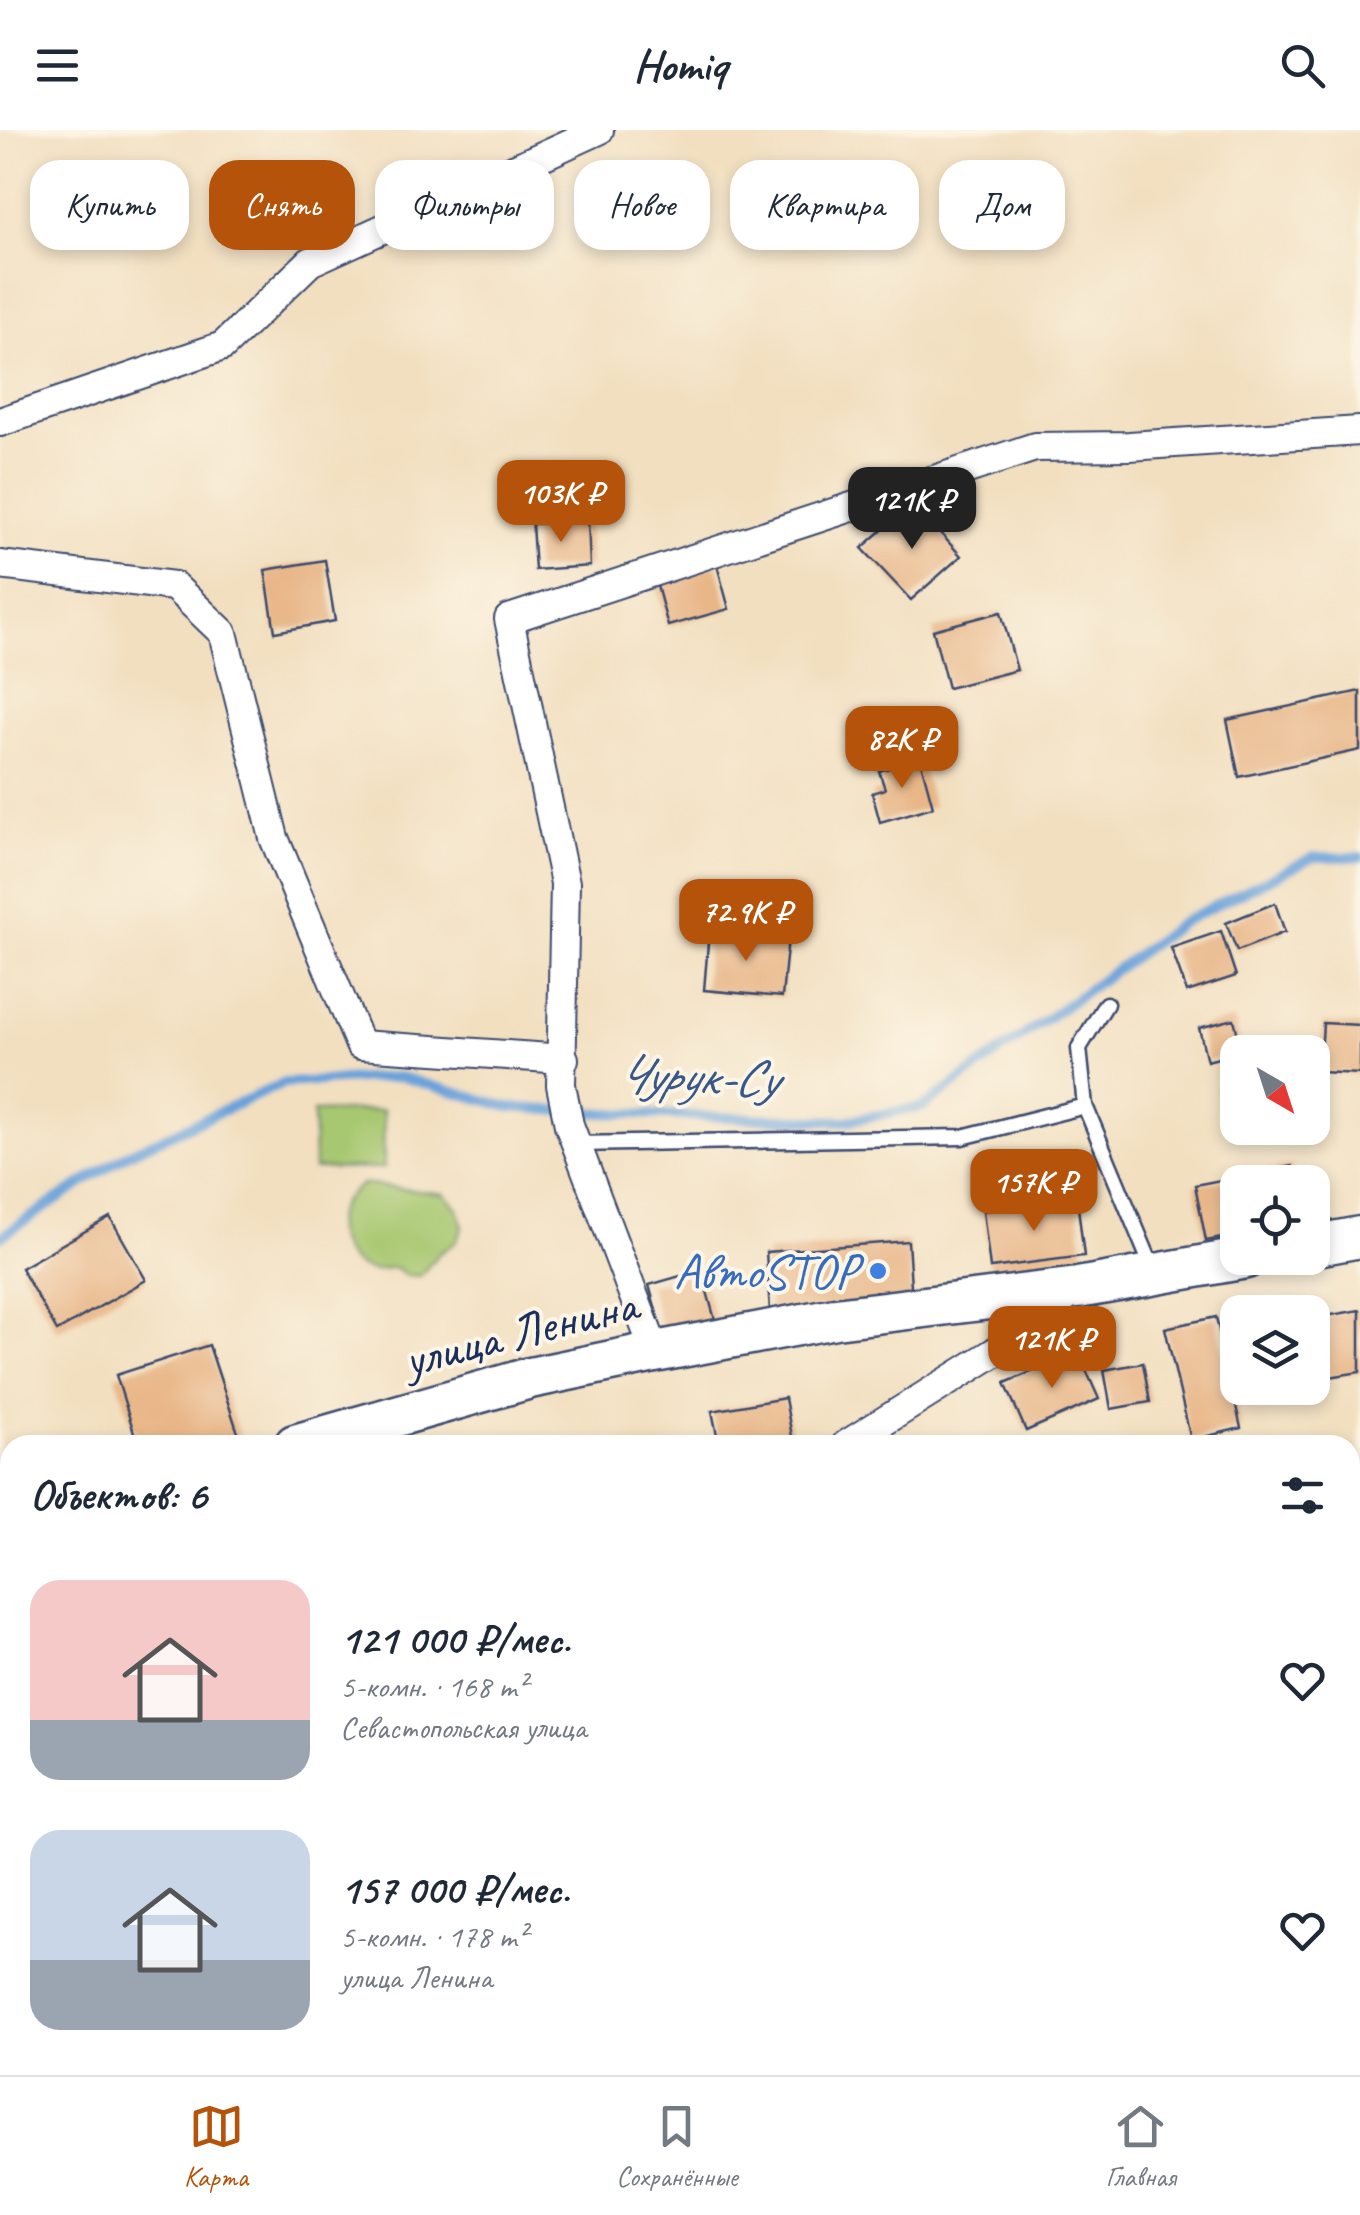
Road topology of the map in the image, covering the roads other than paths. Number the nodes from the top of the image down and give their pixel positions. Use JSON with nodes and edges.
{"nodes":[{"id":1,"x":599,"y":130,"type":"edge"},
{"id":2,"x":0,"y":422,"type":"edge"},
{"id":3,"x":1360,"y":431,"type":"edge"},
{"id":4,"x":0,"y":565,"type":"edge"},
{"id":5,"x":1106,"y":1004,"type":"dead end"},
{"id":6,"x":562,"y":1072,"type":"junction"},
{"id":7,"x":1086,"y":1106,"type":"junction"},
{"id":8,"x":572,"y":1134,"type":"junction"},
{"id":9,"x":1360,"y":1237,"type":"edge"},
{"id":10,"x":1330,"y":1243,"type":"edge"},
{"id":11,"x":1220,"y":1262,"type":"edge"},
{"id":12,"x":1149,"y":1274,"type":"junction"},
{"id":13,"x":1078,"y":1288,"type":"junction"},
{"id":14,"x":655,"y":1352,"type":"junction"},
{"id":15,"x":331,"y":1435,"type":"edge"},
{"id":16,"x":862,"y":1435,"type":"edge"}],
"edges":[{"from":1,"to":2,"type":"street"},
{"from":3,"to":6,"type":"street"},
{"from":4,"to":6,"type":"street"},
{"from":5,"to":7,"type":"lane"},
{"from":6,"to":8,"type":"street"},
{"from":7,"to":8,"type":"lane"},
{"from":7,"to":12,"type":"lane"},
{"from":8,"to":14,"type":"street"},
{"from":9,"to":10,"type":"main road"},
{"from":11,"to":12,"type":"main road","name":"улица Ленина"},
{"from":12,"to":13,"type":"main road","name":"улица Ленина"},
{"from":13,"to":14,"type":"main road","name":"улица Ленина"},
{"from":13,"to":16,"type":"street"},
{"from":14,"to":15,"type":"main road","name":"улица Ленина"}]}
